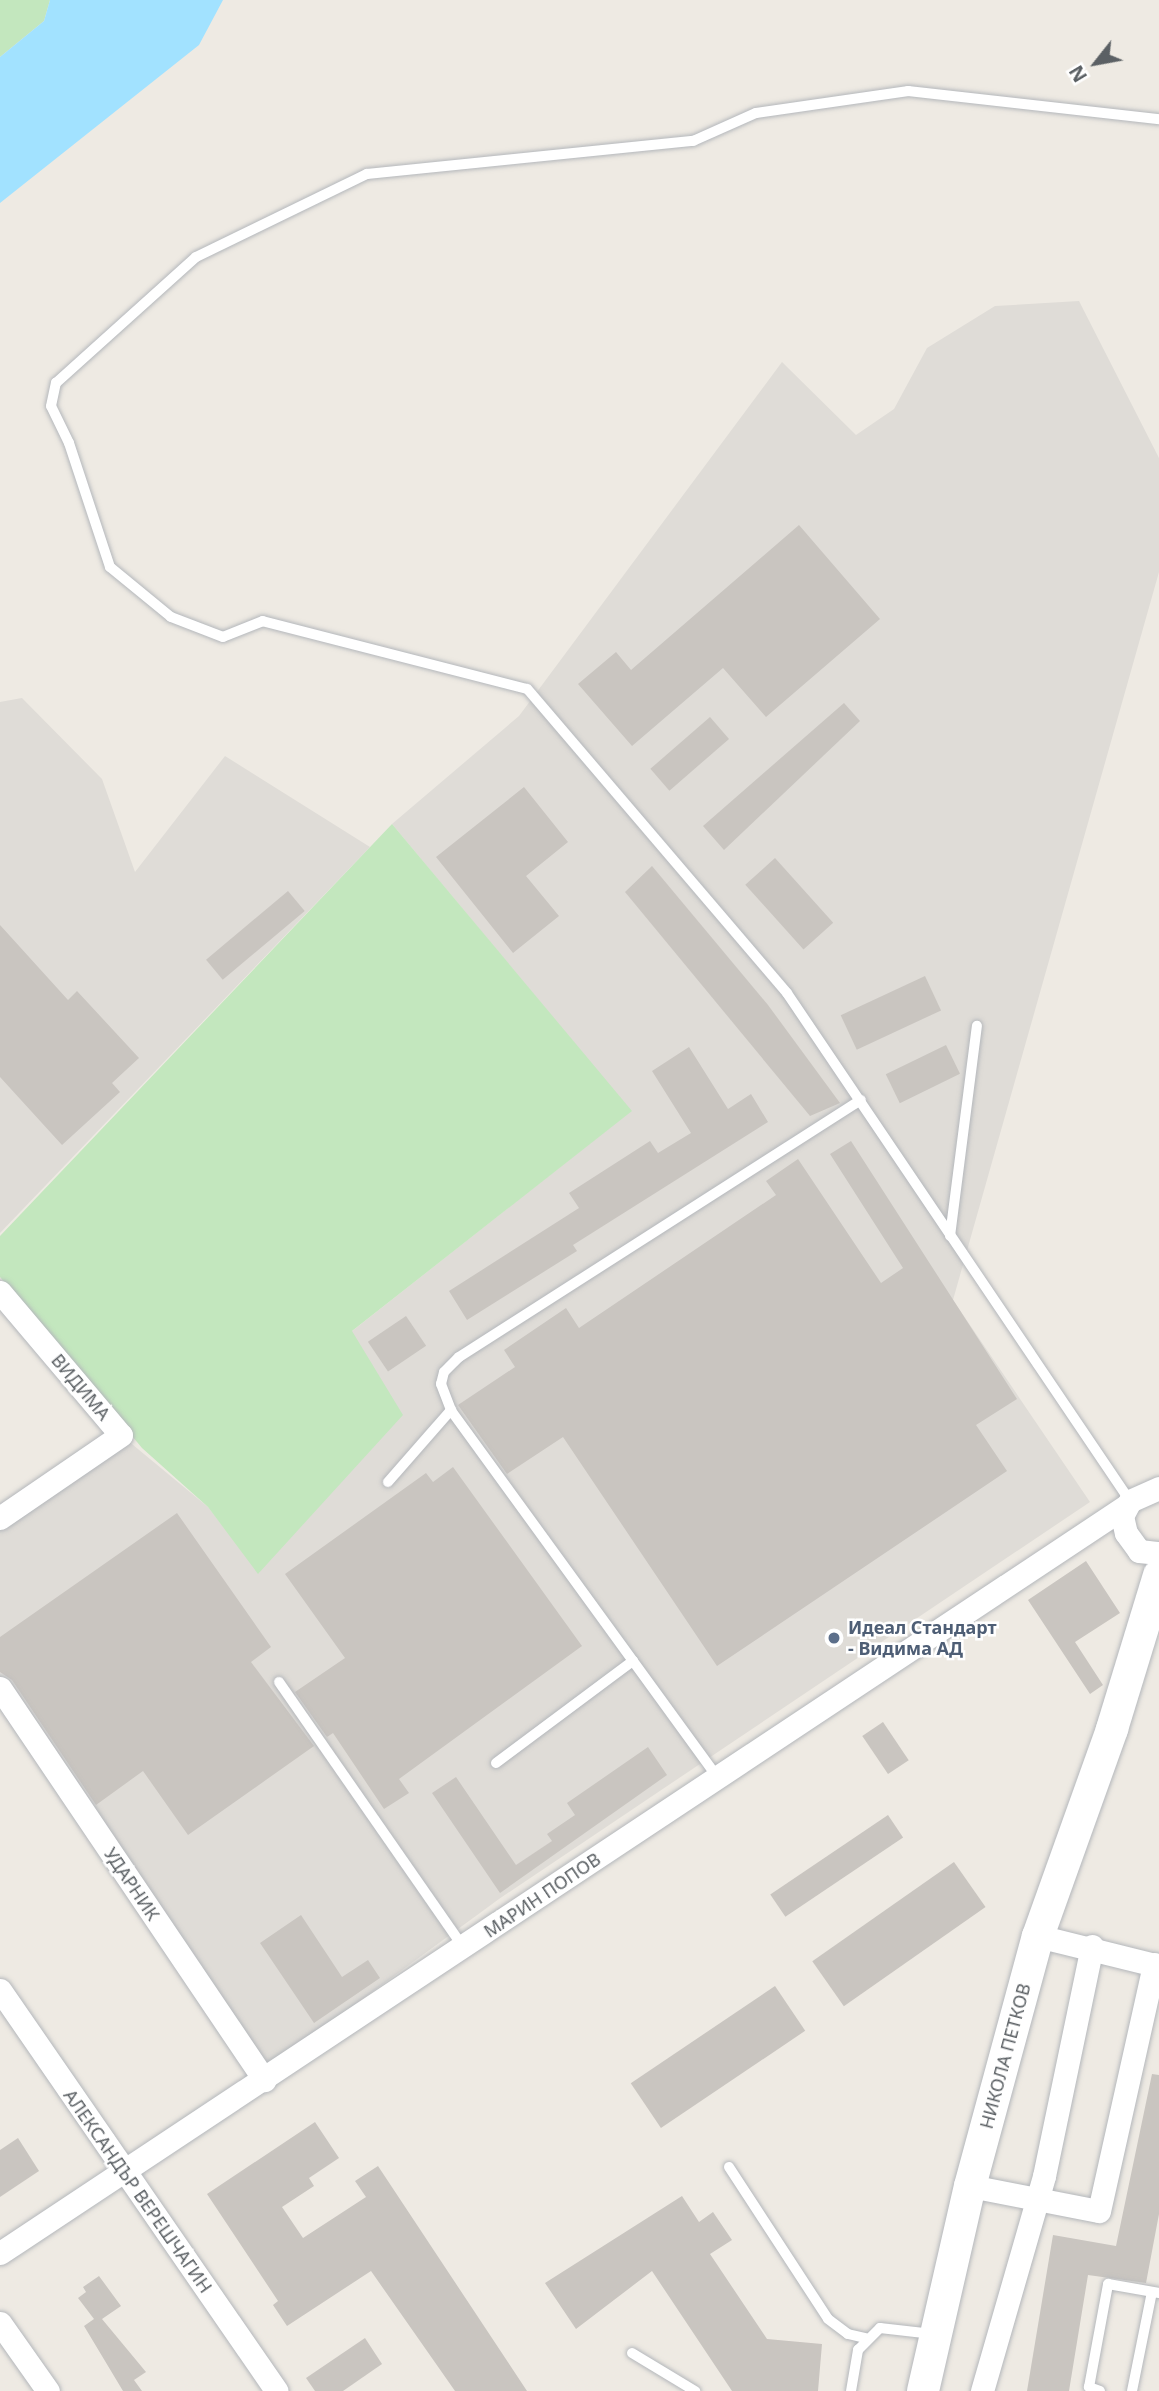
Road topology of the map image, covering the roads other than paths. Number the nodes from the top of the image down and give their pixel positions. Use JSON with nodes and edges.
{"nodes":[{"id":1,"x":1159,"y":120,"type":"edge"},
{"id":2,"x":977,"y":1026,"type":"dead end"},
{"id":3,"x":861,"y":1100,"type":"junction"},
{"id":4,"x":950,"y":1236,"type":"junction"},
{"id":5,"x":0,"y":1292,"type":"edge"},
{"id":6,"x":451,"y":1410,"type":"junction"},
{"id":7,"x":388,"y":1482,"type":"dead end"},
{"id":8,"x":1158,"y":1490,"type":"edge"},
{"id":9,"x":1128,"y":1503,"type":"junction"},
{"id":10,"x":0,"y":1518,"type":"edge"},
{"id":11,"x":1083,"y":1535,"type":"junction"},
{"id":12,"x":1132,"y":1542,"type":"junction"},
{"id":13,"x":1159,"y":1553,"type":"edge"},
{"id":14,"x":1159,"y":1575,"type":"edge"},
{"id":15,"x":1159,"y":1623,"type":"edge"},
{"id":16,"x":633,"y":1661,"type":"junction"},
{"id":17,"x":279,"y":1682,"type":"dead end"},
{"id":18,"x":0,"y":1688,"type":"edge"},
{"id":19,"x":1112,"y":1729,"type":"junction"},
{"id":20,"x":496,"y":1763,"type":"dead end"},
{"id":21,"x":718,"y":1778,"type":"junction"},
{"id":22,"x":1038,"y":1936,"type":"junction"},
{"id":23,"x":1092,"y":1946,"type":"junction"},
{"id":24,"x":464,"y":1947,"type":"junction"},
{"id":25,"x":1157,"y":1965,"type":"edge"},
{"id":26,"x":0,"y":1990,"type":"edge"},
{"id":27,"x":264,"y":2080,"type":"junction"},
{"id":28,"x":729,"y":2167,"type":"dead end"},
{"id":29,"x":124,"y":2172,"type":"junction"},
{"id":30,"x":971,"y":2186,"type":"junction"},
{"id":31,"x":1034,"y":2200,"type":"junction"},
{"id":32,"x":0,"y":2253,"type":"edge"},
{"id":33,"x":1156,"y":2292,"type":"edge"},
{"id":34,"x":0,"y":2323,"type":"edge"},
{"id":35,"x":936,"y":2334,"type":"junction"},
{"id":36,"x":866,"y":2338,"type":"junction"},
{"id":37,"x":632,"y":2353,"type":"dead end"},
{"id":38,"x":48,"y":2391,"type":"edge"},
{"id":39,"x":277,"y":2391,"type":"edge"},
{"id":40,"x":695,"y":2391,"type":"edge"},
{"id":41,"x":851,"y":2391,"type":"edge"},
{"id":42,"x":923,"y":2391,"type":"edge"},
{"id":43,"x":982,"y":2391,"type":"edge"},
{"id":44,"x":1100,"y":2391,"type":"edge"},
{"id":45,"x":1132,"y":2391,"type":"edge"}],
"edges":[{"from":1,"to":3,"type":"lane"},
{"from":2,"to":4,"type":"lane"},
{"from":3,"to":4,"type":"lane"},
{"from":3,"to":6,"type":"lane"},
{"from":4,"to":9,"type":"lane"},
{"from":5,"to":10,"type":"street","name":"ВИДИМА"},
{"from":6,"to":7,"type":"lane"},
{"from":6,"to":16,"type":"lane"},
{"from":8,"to":9,"type":"street","name":"МАРИН ПОПОВ"},
{"from":9,"to":11,"type":"street","name":"МАРИН ПОПОВ"},
{"from":9,"to":12,"type":"street"},
{"from":11,"to":12,"type":"street"},
{"from":11,"to":21,"type":"street","name":"МАРИН ПОПОВ"},
{"from":12,"to":13,"type":"street"},
{"from":14,"to":19,"type":"main road","name":"НИКОЛА ПЕТКОВ"},
{"from":15,"to":19,"type":"main road","name":"НИКОЛА ПЕТКОВ"},
{"from":16,"to":20,"type":"lane"},
{"from":16,"to":21,"type":"lane"},
{"from":17,"to":24,"type":"lane"},
{"from":18,"to":27,"type":"street","name":"УДАРНИК"},
{"from":19,"to":22,"type":"main road","name":"НИКОЛА ПЕТКОВ"},
{"from":21,"to":24,"type":"street","name":"МАРИН ПОПОВ"},
{"from":22,"to":23,"type":"street"},
{"from":22,"to":30,"type":"main road","name":"НИКОЛА ПЕТКОВ"},
{"from":23,"to":25,"type":"street"},
{"from":23,"to":31,"type":"street"},
{"from":24,"to":27,"type":"street","name":"МАРИН ПОПОВ"},
{"from":25,"to":31,"type":"street"},
{"from":26,"to":29,"type":"street","name":"АЛЕКСАНДЪР ВЕРЕШЧАГИН"},
{"from":27,"to":29,"type":"street","name":"МАРИН ПОПОВ"},
{"from":28,"to":36,"type":"lane"},
{"from":29,"to":32,"type":"street","name":"МАРИН ПОПОВ"},
{"from":29,"to":39,"type":"street","name":"АЛЕКСАНДЪР ВЕРЕШЧАГИН"},
{"from":30,"to":31,"type":"street"},
{"from":30,"to":35,"type":"main road","name":"НИКОЛА ПЕТКОВ"},
{"from":31,"to":43,"type":"street"},
{"from":33,"to":44,"type":"lane"},
{"from":33,"to":45,"type":"lane"},
{"from":34,"to":38,"type":"street"},
{"from":35,"to":36,"type":"lane"},
{"from":35,"to":42,"type":"main road","name":"НИКОЛА ПЕТКОВ"},
{"from":36,"to":41,"type":"lane"},
{"from":37,"to":40,"type":"lane"}]}
